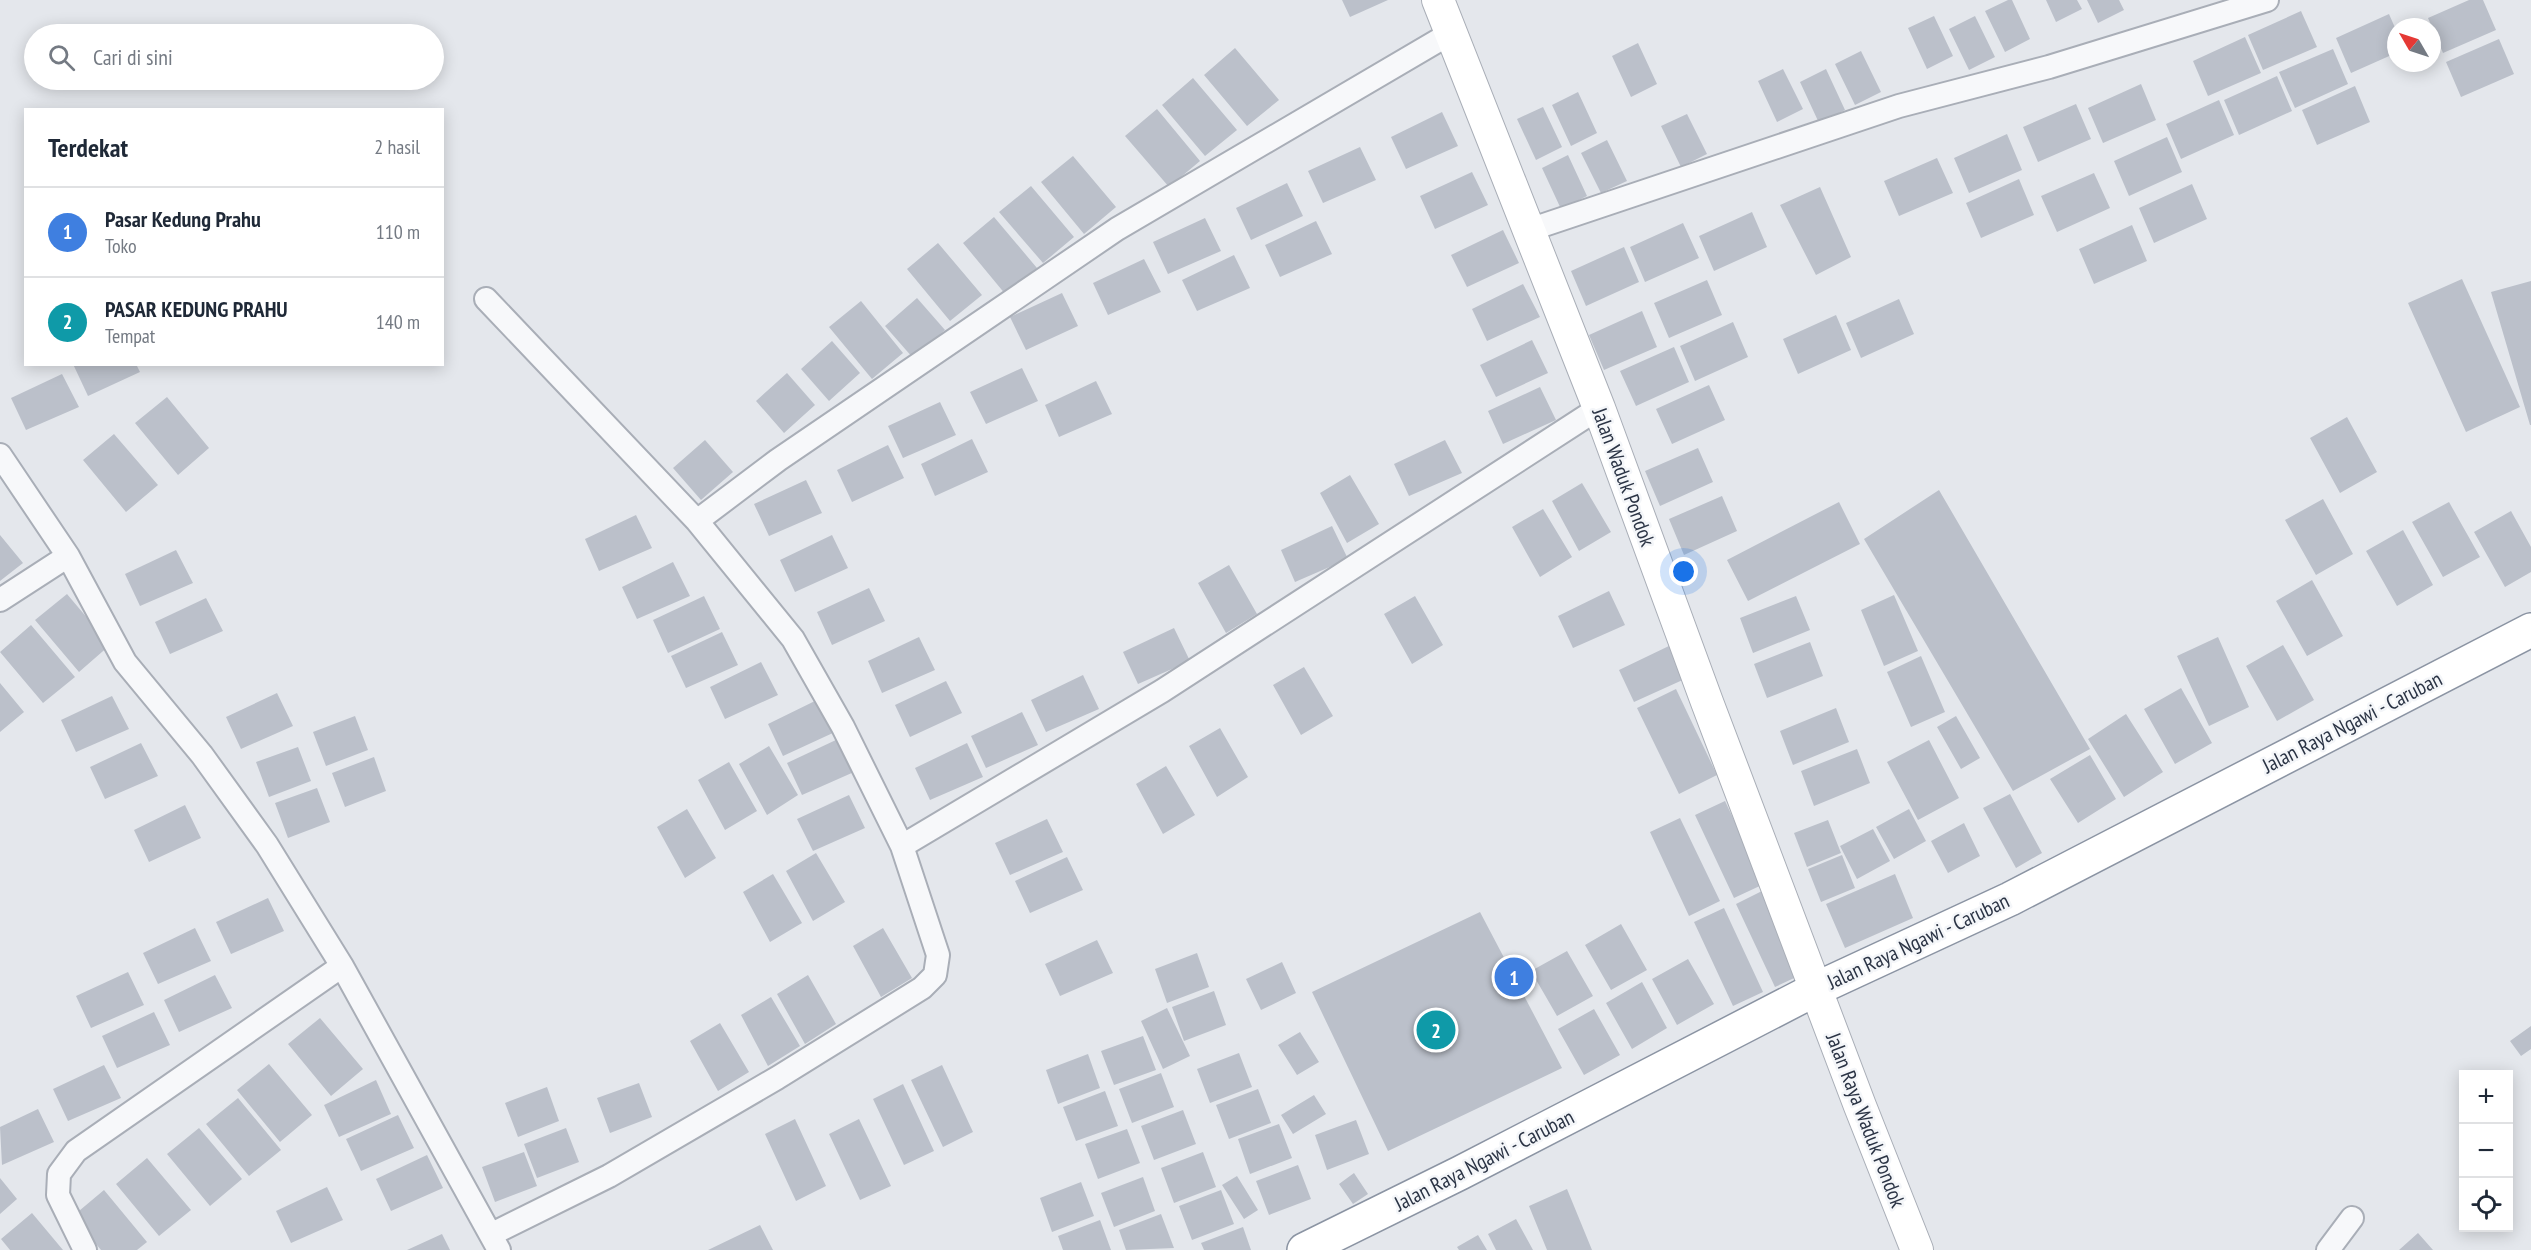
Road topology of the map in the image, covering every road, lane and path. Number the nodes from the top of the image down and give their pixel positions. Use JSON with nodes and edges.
{"nodes":[{"id":1,"x":1438,"y":0,"type":"edge"},
{"id":2,"x":2267,"y":0,"type":"edge"},
{"id":3,"x":1451,"y":33,"type":"junction"},
{"id":4,"x":1529,"y":230,"type":"junction"},
{"id":5,"x":486,"y":299,"type":"dead end"},
{"id":6,"x":1599,"y":408,"type":"junction"},
{"id":7,"x":0,"y":455,"type":"edge"},
{"id":8,"x":697,"y":521,"type":"junction"},
{"id":9,"x":68,"y":556,"type":"junction"},
{"id":10,"x":0,"y":600,"type":"edge"},
{"id":11,"x":2531,"y":630,"type":"edge"},
{"id":12,"x":902,"y":846,"type":"junction"},
{"id":13,"x":342,"y":966,"type":"junction"},
{"id":14,"x":1816,"y":989,"type":"junction"},
{"id":15,"x":2352,"y":1218,"type":"dead end"},
{"id":16,"x":495,"y":1242,"type":"edge"},
{"id":17,"x":85,"y":1250,"type":"edge"},
{"id":18,"x":1304,"y":1250,"type":"edge"},
{"id":19,"x":1917,"y":1250,"type":"edge"},
{"id":20,"x":2328,"y":1250,"type":"edge"}],
"edges":[{"from":1,"to":3,"type":"street","name":"Jalan Waduk Pondok"},
{"from":2,"to":4,"type":"street"},
{"from":3,"to":4,"type":"street","name":"Jalan Waduk Pondok"},
{"from":3,"to":8,"type":"street"},
{"from":4,"to":6,"type":"street","name":"Jalan Waduk Pondok"},
{"from":5,"to":8,"type":"street"},
{"from":6,"to":12,"type":"street"},
{"from":6,"to":14,"type":"street","name":"Jalan Waduk Pondok"},
{"from":7,"to":9,"type":"street"},
{"from":8,"to":12,"type":"street"},
{"from":9,"to":10,"type":"street"},
{"from":9,"to":13,"type":"street"},
{"from":11,"to":14,"type":"highway","name":"Jalan Raya Ngawi - Caruban"},
{"from":12,"to":16,"type":"street"},
{"from":13,"to":16,"type":"street"},
{"from":13,"to":17,"type":"street"},
{"from":14,"to":18,"type":"highway","name":"Jalan Raya Ngawi - Caruban"},
{"from":14,"to":19,"type":"street","name":"Jalan Raya Waduk Pondok"},
{"from":15,"to":20,"type":"street"}]}
